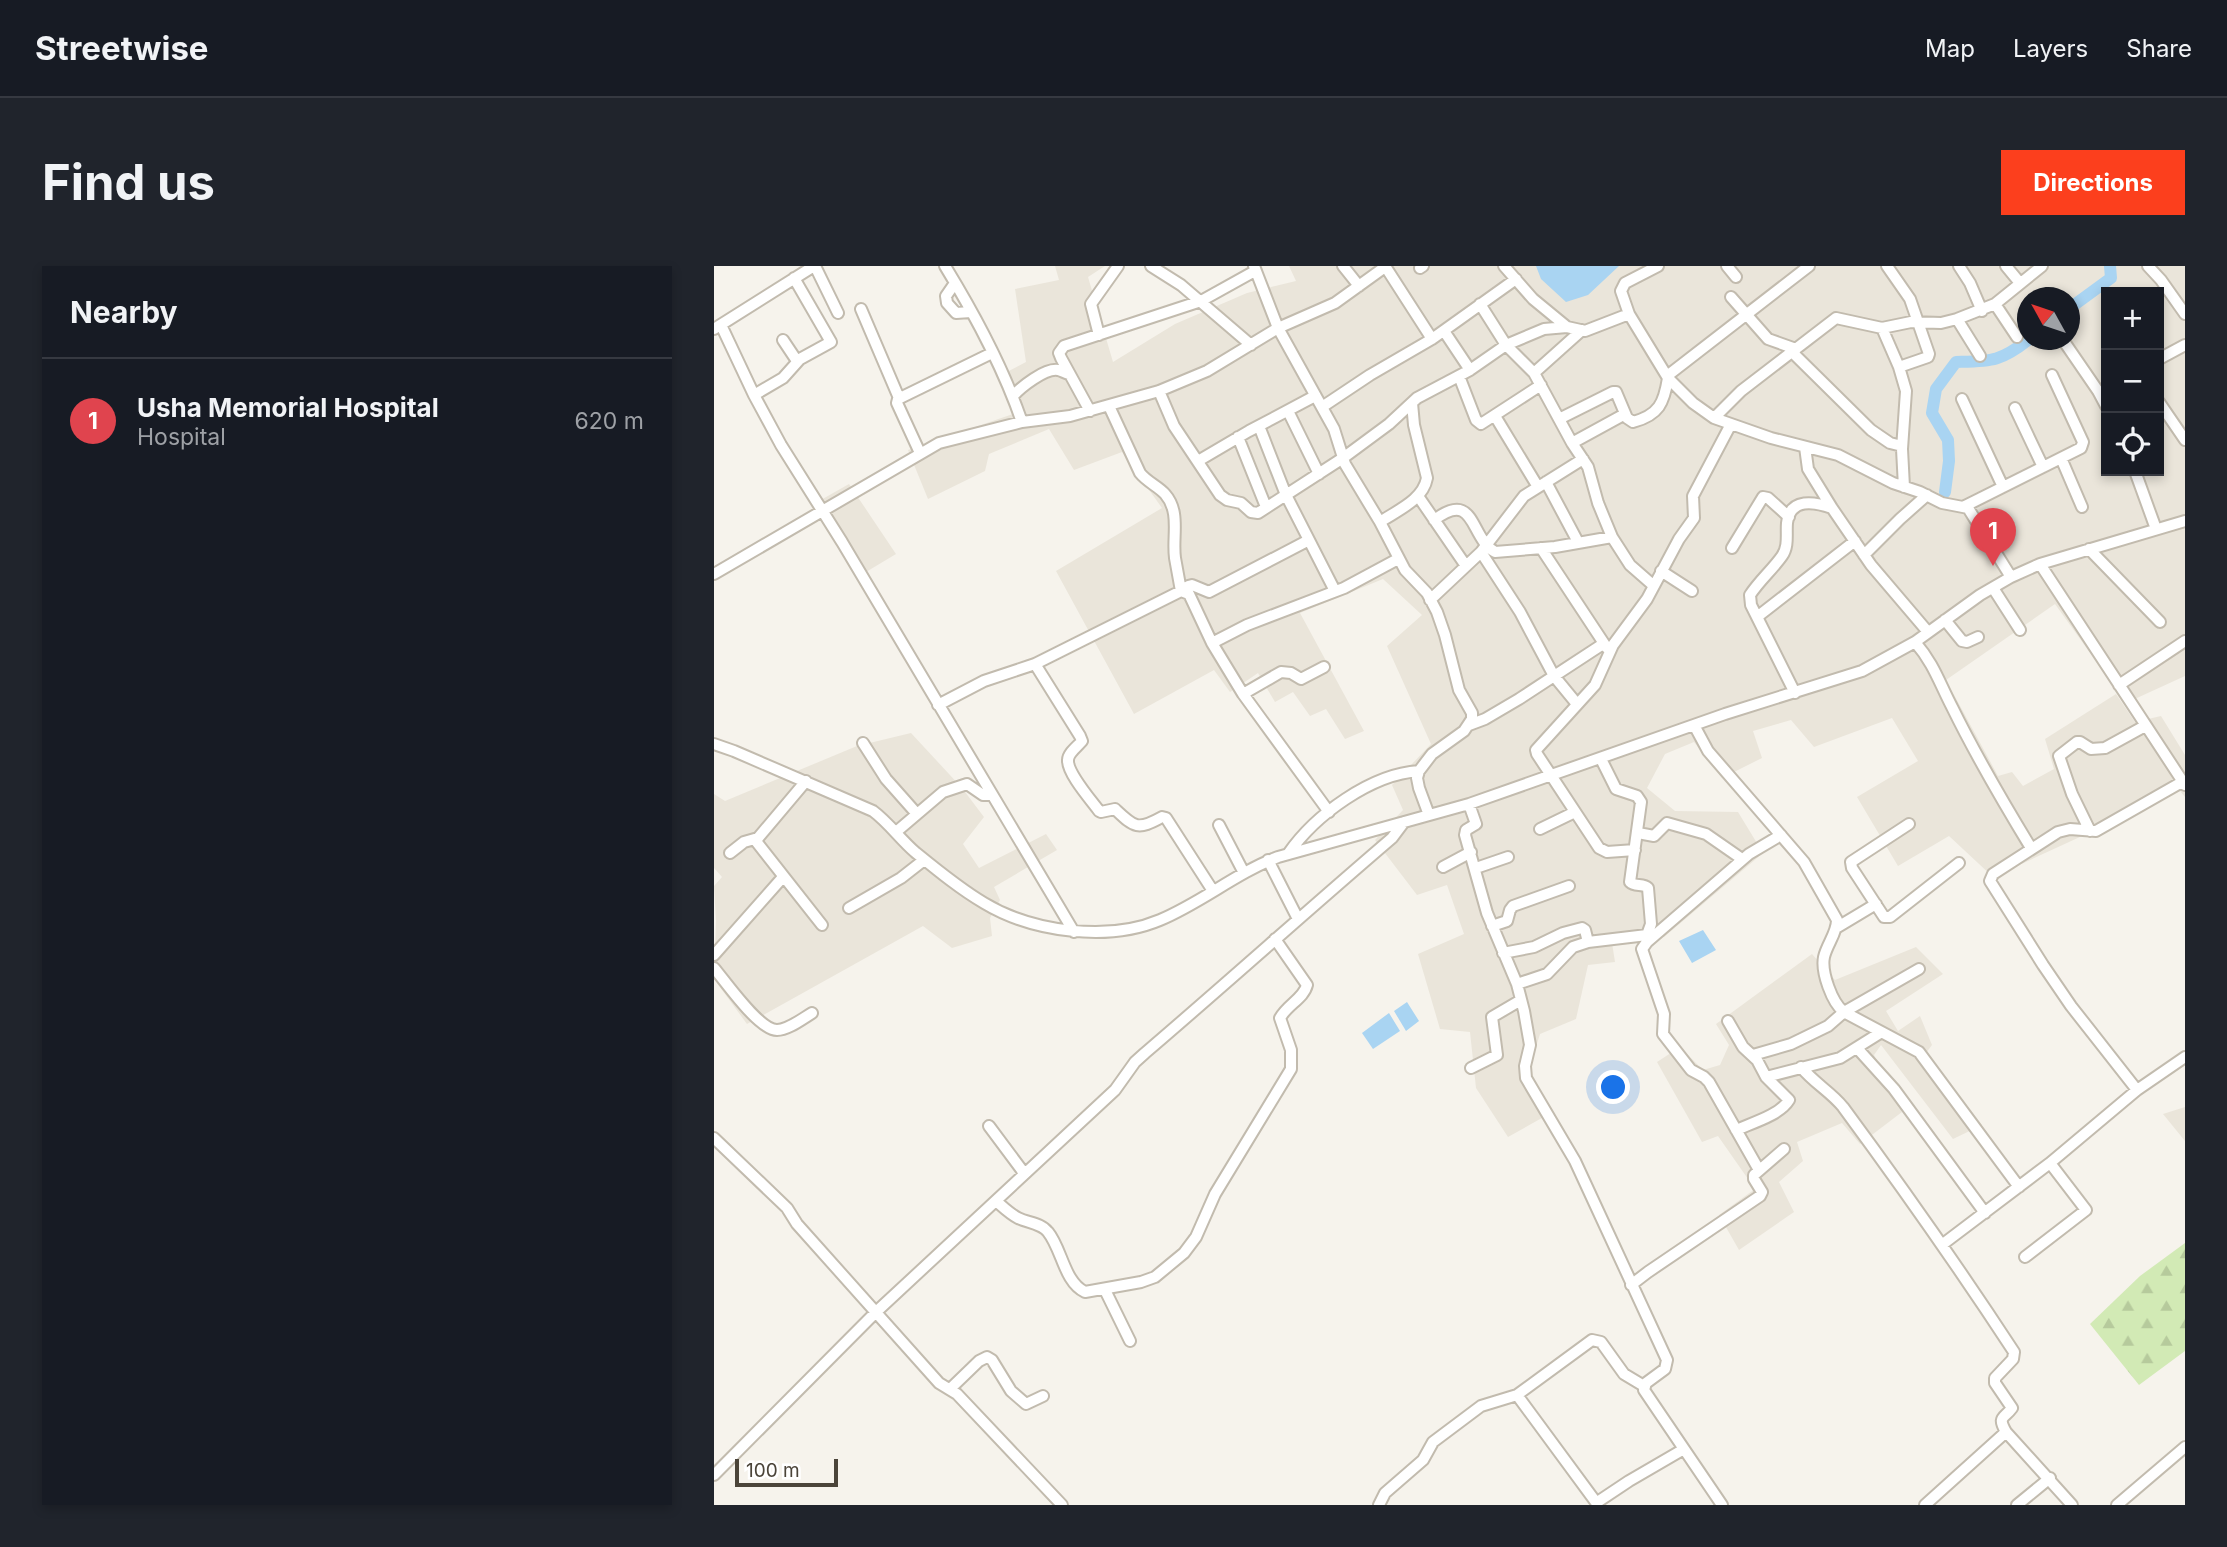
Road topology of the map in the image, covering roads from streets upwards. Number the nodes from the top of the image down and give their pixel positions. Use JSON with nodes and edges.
{"nodes":[{"id":1,"x":814,"y":266,"type":"edge"},
{"id":2,"x":945,"y":266,"type":"edge"},
{"id":3,"x":1118,"y":266,"type":"edge"},
{"id":4,"x":1151,"y":266,"type":"edge"},
{"id":5,"x":1343,"y":266,"type":"edge"},
{"id":6,"x":1504,"y":266,"type":"edge"},
{"id":7,"x":1658,"y":266,"type":"edge"},
{"id":8,"x":1727,"y":266,"type":"edge"},
{"id":9,"x":1809,"y":266,"type":"edge"},
{"id":10,"x":1887,"y":266,"type":"edge"},
{"id":11,"x":1959,"y":266,"type":"edge"},
{"id":12,"x":2006,"y":266,"type":"edge"},
{"id":13,"x":2042,"y":266,"type":"edge"},
{"id":14,"x":2148,"y":266,"type":"edge"},
{"id":15,"x":1385,"y":267,"type":"edge"},
{"id":16,"x":1254,"y":268,"type":"edge"},
{"id":17,"x":1643,"y":269,"type":"edge"},
{"id":18,"x":1736,"y":277,"type":"dead end"},
{"id":19,"x":794,"y":278,"type":"junction"},
{"id":20,"x":1516,"y":279,"type":"junction"},
{"id":21,"x":955,"y":283,"type":"junction"},
{"id":22,"x":2020,"y":283,"type":"junction"},
{"id":23,"x":1359,"y":286,"type":"junction"},
{"id":24,"x":1731,"y":297,"type":"dead end"},
{"id":25,"x":1201,"y":301,"type":"junction"},
{"id":26,"x":1480,"y":304,"type":"junction"},
{"id":27,"x":1995,"y":304,"type":"junction"},
{"id":28,"x":861,"y":309,"type":"dead end"},
{"id":29,"x":1982,"y":311,"type":"junction"},
{"id":30,"x":971,"y":312,"type":"junction"},
{"id":31,"x":838,"y":313,"type":"dead end"},
{"id":32,"x":1629,"y":314,"type":"junction"},
{"id":33,"x":1745,"y":314,"type":"junction"},
{"id":34,"x":2185,"y":314,"type":"edge"},
{"id":35,"x":1957,"y":320,"type":"junction"},
{"id":36,"x":1918,"y":322,"type":"junction"},
{"id":37,"x":717,"y":327,"type":"edge"},
{"id":38,"x":1567,"y":327,"type":"junction"},
{"id":39,"x":1278,"y":328,"type":"junction"},
{"id":40,"x":1882,"y":328,"type":"junction"},
{"id":41,"x":1582,"y":330,"type":"junction"},
{"id":42,"x":1444,"y":331,"type":"junction"},
{"id":43,"x":1099,"y":335,"type":"junction"},
{"id":44,"x":2017,"y":337,"type":"dead end"},
{"id":45,"x":1432,"y":339,"type":"junction"},
{"id":46,"x":783,"y":340,"type":"dead end"},
{"id":47,"x":1251,"y":345,"type":"junction"},
{"id":48,"x":1506,"y":345,"type":"junction"},
{"id":49,"x":2185,"y":345,"type":"edge"},
{"id":50,"x":2070,"y":350,"type":"edge"},
{"id":51,"x":1794,"y":351,"type":"junction"},
{"id":52,"x":992,"y":353,"type":"junction"},
{"id":53,"x":1980,"y":356,"type":"dead end"},
{"id":54,"x":2164,"y":356,"type":"edge"},
{"id":55,"x":797,"y":361,"type":"junction"},
{"id":56,"x":1899,"y":367,"type":"junction"},
{"id":57,"x":1471,"y":370,"type":"junction"},
{"id":58,"x":1534,"y":373,"type":"junction"},
{"id":59,"x":1069,"y":374,"type":"junction"},
{"id":60,"x":2052,"y":375,"type":"dead end"},
{"id":61,"x":1459,"y":376,"type":"junction"},
{"id":62,"x":1668,"y":377,"type":"junction"},
{"id":63,"x":1541,"y":385,"type":"junction"},
{"id":64,"x":1159,"y":391,"type":"junction"},
{"id":65,"x":754,"y":395,"type":"junction"},
{"id":66,"x":1013,"y":396,"type":"junction"},
{"id":67,"x":1315,"y":396,"type":"junction"},
{"id":68,"x":2101,"y":397,"type":"edge"},
{"id":69,"x":899,"y":398,"type":"junction"},
{"id":70,"x":1962,"y":399,"type":"dead end"},
{"id":71,"x":1412,"y":403,"type":"junction"},
{"id":72,"x":1110,"y":405,"type":"junction"},
{"id":73,"x":1322,"y":407,"type":"junction"},
{"id":74,"x":2015,"y":408,"type":"dead end"},
{"id":75,"x":2164,"y":409,"type":"edge"},
{"id":76,"x":1090,"y":411,"type":"junction"},
{"id":77,"x":1288,"y":411,"type":"junction"},
{"id":78,"x":1625,"y":414,"type":"junction"},
{"id":79,"x":1495,"y":416,"type":"junction"},
{"id":80,"x":1714,"y":418,"type":"junction"},
{"id":81,"x":1559,"y":419,"type":"junction"},
{"id":82,"x":1022,"y":422,"type":"junction"},
{"id":83,"x":1731,"y":425,"type":"junction"},
{"id":84,"x":1259,"y":426,"type":"junction"},
{"id":85,"x":1238,"y":438,"type":"junction"},
{"id":86,"x":2185,"y":440,"type":"edge"},
{"id":87,"x":1572,"y":443,"type":"junction"},
{"id":88,"x":1805,"y":447,"type":"junction"},
{"id":89,"x":1902,"y":451,"type":"junction"},
{"id":90,"x":920,"y":453,"type":"junction"},
{"id":91,"x":1343,"y":458,"type":"junction"},
{"id":92,"x":2061,"y":458,"type":"junction"},
{"id":93,"x":1583,"y":459,"type":"junction"},
{"id":94,"x":1198,"y":461,"type":"junction"},
{"id":95,"x":2043,"y":467,"type":"junction"},
{"id":96,"x":1319,"y":474,"type":"junction"},
{"id":97,"x":2137,"y":476,"type":"edge"},
{"id":98,"x":1542,"y":484,"type":"junction"},
{"id":99,"x":1905,"y":487,"type":"junction"},
{"id":100,"x":2003,"y":487,"type":"junction"},
{"id":101,"x":1286,"y":495,"type":"junction"},
{"id":102,"x":1927,"y":495,"type":"junction"},
{"id":103,"x":1418,"y":496,"type":"junction"},
{"id":104,"x":1965,"y":506,"type":"junction"},
{"id":105,"x":1266,"y":507,"type":"junction"},
{"id":106,"x":1832,"y":508,"type":"junction"},
{"id":107,"x":2082,"y":508,"type":"dead end"},
{"id":108,"x":823,"y":510,"type":"junction"},
{"id":109,"x":1788,"y":517,"type":"junction"},
{"id":110,"x":1434,"y":520,"type":"junction"},
{"id":111,"x":2185,"y":521,"type":"edge"},
{"id":112,"x":1380,"y":522,"type":"junction"},
{"id":113,"x":2156,"y":529,"type":"junction"},
{"id":114,"x":1612,"y":537,"type":"junction"},
{"id":115,"x":1309,"y":540,"type":"junction"},
{"id":116,"x":1855,"y":541,"type":"junction"},
{"id":117,"x":1578,"y":542,"type":"junction"},
{"id":118,"x":1541,"y":548,"type":"junction"},
{"id":119,"x":1732,"y":548,"type":"dead end"},
{"id":120,"x":1483,"y":549,"type":"junction"},
{"id":121,"x":2089,"y":549,"type":"junction"},
{"id":122,"x":1864,"y":555,"type":"junction"},
{"id":123,"x":1398,"y":559,"type":"junction"},
{"id":124,"x":2040,"y":564,"type":"junction"},
{"id":125,"x":1466,"y":566,"type":"junction"},
{"id":126,"x":1661,"y":570,"type":"junction"},
{"id":127,"x":714,"y":574,"type":"edge"},
{"id":128,"x":2011,"y":577,"type":"junction"},
{"id":129,"x":1654,"y":586,"type":"junction"},
{"id":130,"x":1993,"y":588,"type":"junction"},
{"id":131,"x":1184,"y":591,"type":"junction"},
{"id":132,"x":1335,"y":591,"type":"junction"},
{"id":133,"x":1692,"y":591,"type":"dead end"},
{"id":134,"x":1430,"y":600,"type":"junction"},
{"id":135,"x":1758,"y":617,"type":"junction"},
{"id":136,"x":1945,"y":620,"type":"junction"},
{"id":137,"x":2160,"y":622,"type":"dead end"},
{"id":138,"x":2020,"y":630,"type":"dead end"},
{"id":139,"x":1928,"y":632,"type":"junction"},
{"id":140,"x":1978,"y":637,"type":"dead end"},
{"id":141,"x":2185,"y":641,"type":"edge"},
{"id":142,"x":1915,"y":642,"type":"junction"},
{"id":143,"x":1212,"y":643,"type":"junction"},
{"id":144,"x":1607,"y":648,"type":"junction"},
{"id":145,"x":1035,"y":664,"type":"junction"},
{"id":146,"x":1324,"y":667,"type":"dead end"},
{"id":147,"x":1554,"y":676,"type":"junction"},
{"id":148,"x":2119,"y":685,"type":"junction"},
{"id":149,"x":1795,"y":693,"type":"junction"},
{"id":150,"x":1243,"y":694,"type":"junction"},
{"id":151,"x":1577,"y":704,"type":"junction"},
{"id":152,"x":938,"y":705,"type":"junction"},
{"id":153,"x":1469,"y":725,"type":"junction"},
{"id":154,"x":1694,"y":725,"type":"junction"},
{"id":155,"x":2145,"y":726,"type":"junction"},
{"id":156,"x":863,"y":743,"type":"dead end"},
{"id":157,"x":714,"y":744,"type":"edge"},
{"id":158,"x":1601,"y":759,"type":"junction"},
{"id":159,"x":1419,"y":771,"type":"junction"},
{"id":160,"x":1552,"y":776,"type":"junction"},
{"id":161,"x":806,"y":781,"type":"junction"},
{"id":162,"x":2184,"y":784,"type":"edge"},
{"id":163,"x":991,"y":795,"type":"junction"},
{"id":164,"x":1469,"y":804,"type":"junction"},
{"id":165,"x":1329,"y":812,"type":"junction"},
{"id":166,"x":1575,"y":812,"type":"junction"},
{"id":167,"x":917,"y":814,"type":"junction"},
{"id":168,"x":1429,"y":815,"type":"junction"},
{"id":169,"x":1404,"y":822,"type":"junction"},
{"id":170,"x":1909,"y":824,"type":"dead end"},
{"id":171,"x":1219,"y":825,"type":"dead end"},
{"id":172,"x":1540,"y":829,"type":"dead end"},
{"id":173,"x":2090,"y":831,"type":"junction"},
{"id":174,"x":896,"y":832,"type":"junction"},
{"id":175,"x":1637,"y":833,"type":"junction"},
{"id":176,"x":1781,"y":835,"type":"junction"},
{"id":177,"x":755,"y":840,"type":"junction"},
{"id":178,"x":2031,"y":848,"type":"junction"},
{"id":179,"x":1635,"y":850,"type":"junction"},
{"id":180,"x":1471,"y":852,"type":"junction"},
{"id":181,"x":730,"y":853,"type":"dead end"},
{"id":182,"x":1288,"y":854,"type":"junction"},
{"id":183,"x":1508,"y":857,"type":"dead end"},
{"id":184,"x":1742,"y":859,"type":"junction"},
{"id":185,"x":925,"y":860,"type":"junction"},
{"id":186,"x":1268,"y":860,"type":"junction"},
{"id":187,"x":1959,"y":863,"type":"dead end"},
{"id":188,"x":1443,"y":867,"type":"dead end"},
{"id":189,"x":1476,"y":868,"type":"junction"},
{"id":190,"x":1244,"y":873,"type":"junction"},
{"id":191,"x":783,"y":877,"type":"junction"},
{"id":192,"x":1569,"y":886,"type":"dead end"},
{"id":193,"x":1213,"y":891,"type":"junction"},
{"id":194,"x":1876,"y":904,"type":"junction"},
{"id":195,"x":849,"y":908,"type":"dead end"},
{"id":196,"x":1298,"y":919,"type":"junction"},
{"id":197,"x":822,"y":925,"type":"dead end"},
{"id":198,"x":1492,"y":926,"type":"junction"},
{"id":199,"x":1836,"y":928,"type":"junction"},
{"id":200,"x":1074,"y":932,"type":"junction"},
{"id":201,"x":1275,"y":939,"type":"junction"},
{"id":202,"x":1647,"y":939,"type":"junction"},
{"id":203,"x":1588,"y":942,"type":"junction"},
{"id":204,"x":1503,"y":953,"type":"junction"},
{"id":205,"x":714,"y":955,"type":"edge"},
{"id":206,"x":714,"y":968,"type":"edge"},
{"id":207,"x":1919,"y":969,"type":"dead end"},
{"id":208,"x":1517,"y":984,"type":"junction"},
{"id":209,"x":1521,"y":1000,"type":"junction"},
{"id":210,"x":812,"y":1013,"type":"dead end"},
{"id":211,"x":1844,"y":1013,"type":"junction"},
{"id":212,"x":1728,"y":1021,"type":"dead end"},
{"id":213,"x":1880,"y":1033,"type":"junction"},
{"id":214,"x":1857,"y":1048,"type":"junction"},
{"id":215,"x":1753,"y":1055,"type":"junction"},
{"id":216,"x":2185,"y":1057,"type":"edge"},
{"id":217,"x":1801,"y":1067,"type":"junction"},
{"id":218,"x":1471,"y":1068,"type":"dead end"},
{"id":219,"x":1766,"y":1077,"type":"junction"},
{"id":220,"x":2137,"y":1090,"type":"junction"},
{"id":221,"x":989,"y":1126,"type":"dead end"},
{"id":222,"x":1736,"y":1130,"type":"junction"},
{"id":223,"x":714,"y":1138,"type":"edge"},
{"id":224,"x":1784,"y":1149,"type":"dead end"},
{"id":225,"x":2050,"y":1163,"type":"junction"},
{"id":226,"x":1759,"y":1170,"type":"junction"},
{"id":227,"x":1024,"y":1173,"type":"junction"},
{"id":228,"x":2019,"y":1187,"type":"junction"},
{"id":229,"x":996,"y":1202,"type":"junction"},
{"id":230,"x":1985,"y":1213,"type":"junction"},
{"id":231,"x":1943,"y":1244,"type":"junction"},
{"id":232,"x":2025,"y":1257,"type":"dead end"},
{"id":233,"x":1631,"y":1285,"type":"junction"},
{"id":234,"x":1105,"y":1290,"type":"junction"},
{"id":235,"x":876,"y":1312,"type":"junction"},
{"id":236,"x":1130,"y":1341,"type":"dead end"},
{"id":237,"x":1644,"y":1386,"type":"junction"},
{"id":238,"x":950,"y":1389,"type":"junction"},
{"id":239,"x":1517,"y":1395,"type":"junction"},
{"id":240,"x":1043,"y":1396,"type":"dead end"},
{"id":241,"x":2006,"y":1432,"type":"junction"},
{"id":242,"x":2185,"y":1447,"type":"edge"},
{"id":243,"x":1684,"y":1449,"type":"junction"},
{"id":244,"x":714,"y":1475,"type":"edge"},
{"id":245,"x":2050,"y":1478,"type":"junction"},
{"id":246,"x":1597,"y":1504,"type":"edge"},
{"id":247,"x":1062,"y":1505,"type":"edge"},
{"id":248,"x":1379,"y":1505,"type":"edge"},
{"id":249,"x":1722,"y":1505,"type":"edge"},
{"id":250,"x":1925,"y":1505,"type":"edge"},
{"id":251,"x":2017,"y":1505,"type":"edge"},
{"id":252,"x":2072,"y":1505,"type":"edge"},
{"id":253,"x":2117,"y":1505,"type":"edge"}],
"edges":[{"from":1,"to":19,"type":"street"},
{"from":1,"to":31,"type":"street"},
{"from":2,"to":21,"type":"street"},
{"from":3,"to":43,"type":"street"},
{"from":4,"to":25,"type":"street"},
{"from":5,"to":23,"type":"street"},
{"from":6,"to":20,"type":"street"},
{"from":7,"to":17,"type":"street"},
{"from":8,"to":18,"type":"street"},
{"from":9,"to":33,"type":"street"},
{"from":10,"to":36,"type":"street"},
{"from":11,"to":29,"type":"street"},
{"from":12,"to":22,"type":"street"},
{"from":13,"to":22,"type":"street"},
{"from":14,"to":34,"type":"street"},
{"from":15,"to":23,"type":"street"},
{"from":15,"to":45,"type":"street"},
{"from":16,"to":25,"type":"street"},
{"from":16,"to":39,"type":"street"},
{"from":17,"to":32,"type":"street"},
{"from":19,"to":37,"type":"street"},
{"from":19,"to":55,"type":"street"},
{"from":20,"to":26,"type":"street"},
{"from":20,"to":38,"type":"street"},
{"from":21,"to":30,"type":"street"},
{"from":21,"to":30,"type":"street"},
{"from":22,"to":27,"type":"street"},
{"from":23,"to":39,"type":"street"},
{"from":24,"to":33,"type":"street"},
{"from":25,"to":43,"type":"street"},
{"from":25,"to":47,"type":"street"},
{"from":26,"to":42,"type":"street"},
{"from":26,"to":48,"type":"street"},
{"from":27,"to":29,"type":"street"},
{"from":27,"to":44,"type":"street"},
{"from":28,"to":69,"type":"street"},
{"from":29,"to":35,"type":"street"},
{"from":30,"to":52,"type":"street"},
{"from":32,"to":41,"type":"street"},
{"from":32,"to":62,"type":"street"},
{"from":33,"to":51,"type":"street"},
{"from":33,"to":62,"type":"street"},
{"from":35,"to":36,"type":"street"},
{"from":35,"to":53,"type":"street"},
{"from":36,"to":40,"type":"street"},
{"from":36,"to":56,"type":"street"},
{"from":37,"to":65,"type":"street"},
{"from":38,"to":41,"type":"street"},
{"from":38,"to":48,"type":"street"},
{"from":39,"to":47,"type":"street"},
{"from":39,"to":67,"type":"street"},
{"from":40,"to":51,"type":"street"},
{"from":40,"to":56,"type":"street"},
{"from":41,"to":58,"type":"street"},
{"from":42,"to":45,"type":"street"},
{"from":42,"to":57,"type":"street"},
{"from":43,"to":59,"type":"street"},
{"from":45,"to":73,"type":"street"},
{"from":46,"to":55,"type":"street"},
{"from":47,"to":64,"type":"street"},
{"from":48,"to":57,"type":"street"},
{"from":48,"to":58,"type":"street"},
{"from":49,"to":54,"type":"street"},
{"from":50,"to":68,"type":"street"},
{"from":51,"to":80,"type":"street"},
{"from":51,"to":89,"type":"street"},
{"from":52,"to":66,"type":"street"},
{"from":52,"to":69,"type":"street"},
{"from":55,"to":65,"type":"street"},
{"from":56,"to":89,"type":"street"},
{"from":57,"to":61,"type":"street"},
{"from":58,"to":63,"type":"street"},
{"from":59,"to":66,"type":"street"},
{"from":59,"to":76,"type":"street"},
{"from":60,"to":92,"type":"street"},
{"from":61,"to":71,"type":"street"},
{"from":61,"to":79,"type":"street"},
{"from":62,"to":78,"type":"street"},
{"from":62,"to":80,"type":"street"},
{"from":63,"to":79,"type":"street"},
{"from":63,"to":81,"type":"street"},
{"from":64,"to":72,"type":"street"},
{"from":64,"to":94,"type":"street"},
{"from":65,"to":108,"type":"street"},
{"from":66,"to":82,"type":"street"},
{"from":67,"to":73,"type":"street"},
{"from":67,"to":77,"type":"street"},
{"from":69,"to":90,"type":"street"},
{"from":70,"to":100,"type":"street"},
{"from":71,"to":91,"type":"street"},
{"from":71,"to":103,"type":"street"},
{"from":72,"to":76,"type":"street"},
{"from":72,"to":131,"type":"street"},
{"from":73,"to":91,"type":"street"},
{"from":74,"to":95,"type":"street"},
{"from":75,"to":86,"type":"street"},
{"from":76,"to":82,"type":"street"},
{"from":77,"to":84,"type":"street"},
{"from":77,"to":96,"type":"street"},
{"from":78,"to":81,"type":"street"},
{"from":78,"to":87,"type":"street"},
{"from":79,"to":98,"type":"street"},
{"from":80,"to":83,"type":"street"},
{"from":81,"to":87,"type":"street"},
{"from":82,"to":90,"type":"street"},
{"from":83,"to":88,"type":"street"},
{"from":83,"to":126,"type":"street"},
{"from":84,"to":85,"type":"street"},
{"from":84,"to":101,"type":"street"},
{"from":85,"to":94,"type":"street"},
{"from":85,"to":105,"type":"street"},
{"from":87,"to":93,"type":"street"},
{"from":88,"to":99,"type":"street"},
{"from":88,"to":106,"type":"street"},
{"from":89,"to":99,"type":"street"},
{"from":90,"to":108,"type":"street"},
{"from":91,"to":96,"type":"street"},
{"from":91,"to":112,"type":"street"},
{"from":92,"to":95,"type":"street"},
{"from":92,"to":107,"type":"street"},
{"from":93,"to":98,"type":"street"},
{"from":93,"to":114,"type":"street"},
{"from":94,"to":105,"type":"street"},
{"from":95,"to":100,"type":"street"},
{"from":96,"to":101,"type":"street"},
{"from":97,"to":113,"type":"street"},
{"from":98,"to":117,"type":"street"},
{"from":98,"to":120,"type":"street"},
{"from":99,"to":102,"type":"street"},
{"from":100,"to":104,"type":"street"},
{"from":101,"to":105,"type":"street"},
{"from":101,"to":115,"type":"street"},
{"from":102,"to":104,"type":"street"},
{"from":102,"to":122,"type":"street"},
{"from":103,"to":110,"type":"street"},
{"from":103,"to":112,"type":"street"},
{"from":104,"to":128,"type":"street"},
{"from":106,"to":109,"type":"street"},
{"from":106,"to":116,"type":"street"},
{"from":108,"to":127,"type":"street"},
{"from":108,"to":152,"type":"street"},
{"from":109,"to":119,"type":"street"},
{"from":109,"to":135,"type":"street"},
{"from":110,"to":120,"type":"street"},
{"from":110,"to":125,"type":"street"},
{"from":111,"to":113,"type":"street"},
{"from":112,"to":123,"type":"street"},
{"from":113,"to":121,"type":"street"},
{"from":114,"to":117,"type":"street"},
{"from":114,"to":129,"type":"street"},
{"from":115,"to":131,"type":"street"},
{"from":115,"to":132,"type":"street"},
{"from":116,"to":122,"type":"street"},
{"from":116,"to":135,"type":"street"},
{"from":117,"to":118,"type":"street"},
{"from":118,"to":120,"type":"street"},
{"from":118,"to":144,"type":"street"},
{"from":120,"to":125,"type":"street"},
{"from":120,"to":147,"type":"street"},
{"from":121,"to":124,"type":"street"},
{"from":121,"to":137,"type":"street"},
{"from":122,"to":139,"type":"street"},
{"from":123,"to":132,"type":"street"},
{"from":123,"to":134,"type":"street"},
{"from":124,"to":128,"type":"street"},
{"from":124,"to":148,"type":"street"},
{"from":125,"to":134,"type":"street"},
{"from":126,"to":129,"type":"street"},
{"from":126,"to":133,"type":"street"},
{"from":128,"to":130,"type":"street"},
{"from":129,"to":144,"type":"street"},
{"from":130,"to":136,"type":"street"},
{"from":130,"to":138,"type":"street"},
{"from":131,"to":143,"type":"street"},
{"from":131,"to":145,"type":"street"},
{"from":132,"to":143,"type":"street"},
{"from":134,"to":153,"type":"street"},
{"from":135,"to":149,"type":"street"},
{"from":136,"to":139,"type":"street"},
{"from":136,"to":140,"type":"street"},
{"from":139,"to":142,"type":"street"},
{"from":141,"to":148,"type":"street"},
{"from":142,"to":149,"type":"street"},
{"from":142,"to":178,"type":"street"},
{"from":143,"to":150,"type":"street"},
{"from":144,"to":147,"type":"street"},
{"from":144,"to":151,"type":"street"},
{"from":145,"to":152,"type":"street"},
{"from":145,"to":193,"type":"street"},
{"from":146,"to":150,"type":"street"},
{"from":147,"to":151,"type":"street"},
{"from":147,"to":153,"type":"street"},
{"from":148,"to":155,"type":"street"},
{"from":149,"to":154,"type":"street"},
{"from":150,"to":165,"type":"street"},
{"from":151,"to":160,"type":"street"},
{"from":152,"to":163,"type":"street"},
{"from":153,"to":159,"type":"street"},
{"from":154,"to":158,"type":"street"},
{"from":154,"to":176,"type":"street"},
{"from":155,"to":162,"type":"street"},
{"from":155,"to":173,"type":"street"},
{"from":156,"to":167,"type":"street"},
{"from":157,"to":161,"type":"street"},
{"from":158,"to":160,"type":"street"},
{"from":158,"to":175,"type":"street"},
{"from":159,"to":165,"type":"street"},
{"from":159,"to":168,"type":"street"},
{"from":160,"to":164,"type":"street"},
{"from":160,"to":166,"type":"street"},
{"from":161,"to":174,"type":"street"},
{"from":161,"to":177,"type":"street"},
{"from":162,"to":173,"type":"street"},
{"from":163,"to":167,"type":"street"},
{"from":163,"to":200,"type":"street"},
{"from":164,"to":168,"type":"street"},
{"from":164,"to":180,"type":"street"},
{"from":165,"to":182,"type":"street"},
{"from":166,"to":172,"type":"street"},
{"from":166,"to":179,"type":"street"},
{"from":167,"to":174,"type":"street"},
{"from":168,"to":169,"type":"street"},
{"from":169,"to":182,"type":"street"},
{"from":169,"to":196,"type":"street"},
{"from":170,"to":194,"type":"street"},
{"from":171,"to":190,"type":"street"},
{"from":173,"to":178,"type":"street"},
{"from":174,"to":185,"type":"street"},
{"from":175,"to":179,"type":"street"},
{"from":175,"to":184,"type":"street"},
{"from":176,"to":184,"type":"street"},
{"from":176,"to":199,"type":"street"},
{"from":177,"to":181,"type":"street"},
{"from":177,"to":191,"type":"street"},
{"from":178,"to":220,"type":"street"},
{"from":179,"to":202,"type":"street"},
{"from":180,"to":188,"type":"street"},
{"from":180,"to":189,"type":"street"},
{"from":182,"to":186,"type":"street"},
{"from":183,"to":189,"type":"street"},
{"from":184,"to":202,"type":"street"},
{"from":185,"to":195,"type":"street"},
{"from":185,"to":200,"type":"street"},
{"from":186,"to":190,"type":"street"},
{"from":186,"to":196,"type":"street"},
{"from":187,"to":194,"type":"street"},
{"from":189,"to":198,"type":"street"},
{"from":190,"to":193,"type":"street"},
{"from":191,"to":197,"type":"street"},
{"from":191,"to":205,"type":"street"},
{"from":192,"to":198,"type":"street"},
{"from":193,"to":200,"type":"street"},
{"from":194,"to":199,"type":"street"},
{"from":196,"to":201,"type":"street"},
{"from":198,"to":204,"type":"street"},
{"from":199,"to":211,"type":"street"},
{"from":201,"to":227,"type":"street"},
{"from":201,"to":234,"type":"street"},
{"from":202,"to":203,"type":"street"},
{"from":202,"to":222,"type":"street"},
{"from":203,"to":204,"type":"street"},
{"from":203,"to":208,"type":"street"},
{"from":204,"to":208,"type":"street"},
{"from":206,"to":210,"type":"street"},
{"from":207,"to":211,"type":"street"},
{"from":208,"to":209,"type":"street"},
{"from":209,"to":218,"type":"street"},
{"from":209,"to":233,"type":"street"},
{"from":211,"to":213,"type":"street"},
{"from":211,"to":215,"type":"street"},
{"from":212,"to":215,"type":"street"},
{"from":213,"to":214,"type":"street"},
{"from":213,"to":228,"type":"street"},
{"from":214,"to":217,"type":"street"},
{"from":214,"to":230,"type":"street"},
{"from":215,"to":219,"type":"street"},
{"from":216,"to":220,"type":"street"},
{"from":217,"to":219,"type":"street"},
{"from":217,"to":231,"type":"street"},
{"from":219,"to":222,"type":"street"},
{"from":220,"to":225,"type":"street"},
{"from":221,"to":227,"type":"street"},
{"from":222,"to":226,"type":"street"},
{"from":223,"to":235,"type":"street"},
{"from":224,"to":226,"type":"street"},
{"from":225,"to":228,"type":"street"},
{"from":225,"to":232,"type":"street"},
{"from":226,"to":233,"type":"street"},
{"from":227,"to":229,"type":"street"},
{"from":228,"to":230,"type":"street"},
{"from":229,"to":234,"type":"street"},
{"from":229,"to":235,"type":"street"},
{"from":230,"to":231,"type":"street"},
{"from":231,"to":241,"type":"street"},
{"from":233,"to":237,"type":"street"},
{"from":234,"to":236,"type":"street"},
{"from":235,"to":238,"type":"street"},
{"from":235,"to":244,"type":"street"},
{"from":237,"to":239,"type":"street"},
{"from":237,"to":243,"type":"street"},
{"from":238,"to":240,"type":"street"},
{"from":238,"to":247,"type":"street"},
{"from":239,"to":246,"type":"street"},
{"from":239,"to":248,"type":"street"},
{"from":241,"to":245,"type":"street"},
{"from":241,"to":250,"type":"street"},
{"from":242,"to":253,"type":"street"},
{"from":243,"to":246,"type":"street"},
{"from":243,"to":249,"type":"street"},
{"from":245,"to":251,"type":"street"},
{"from":245,"to":252,"type":"street"}]}
